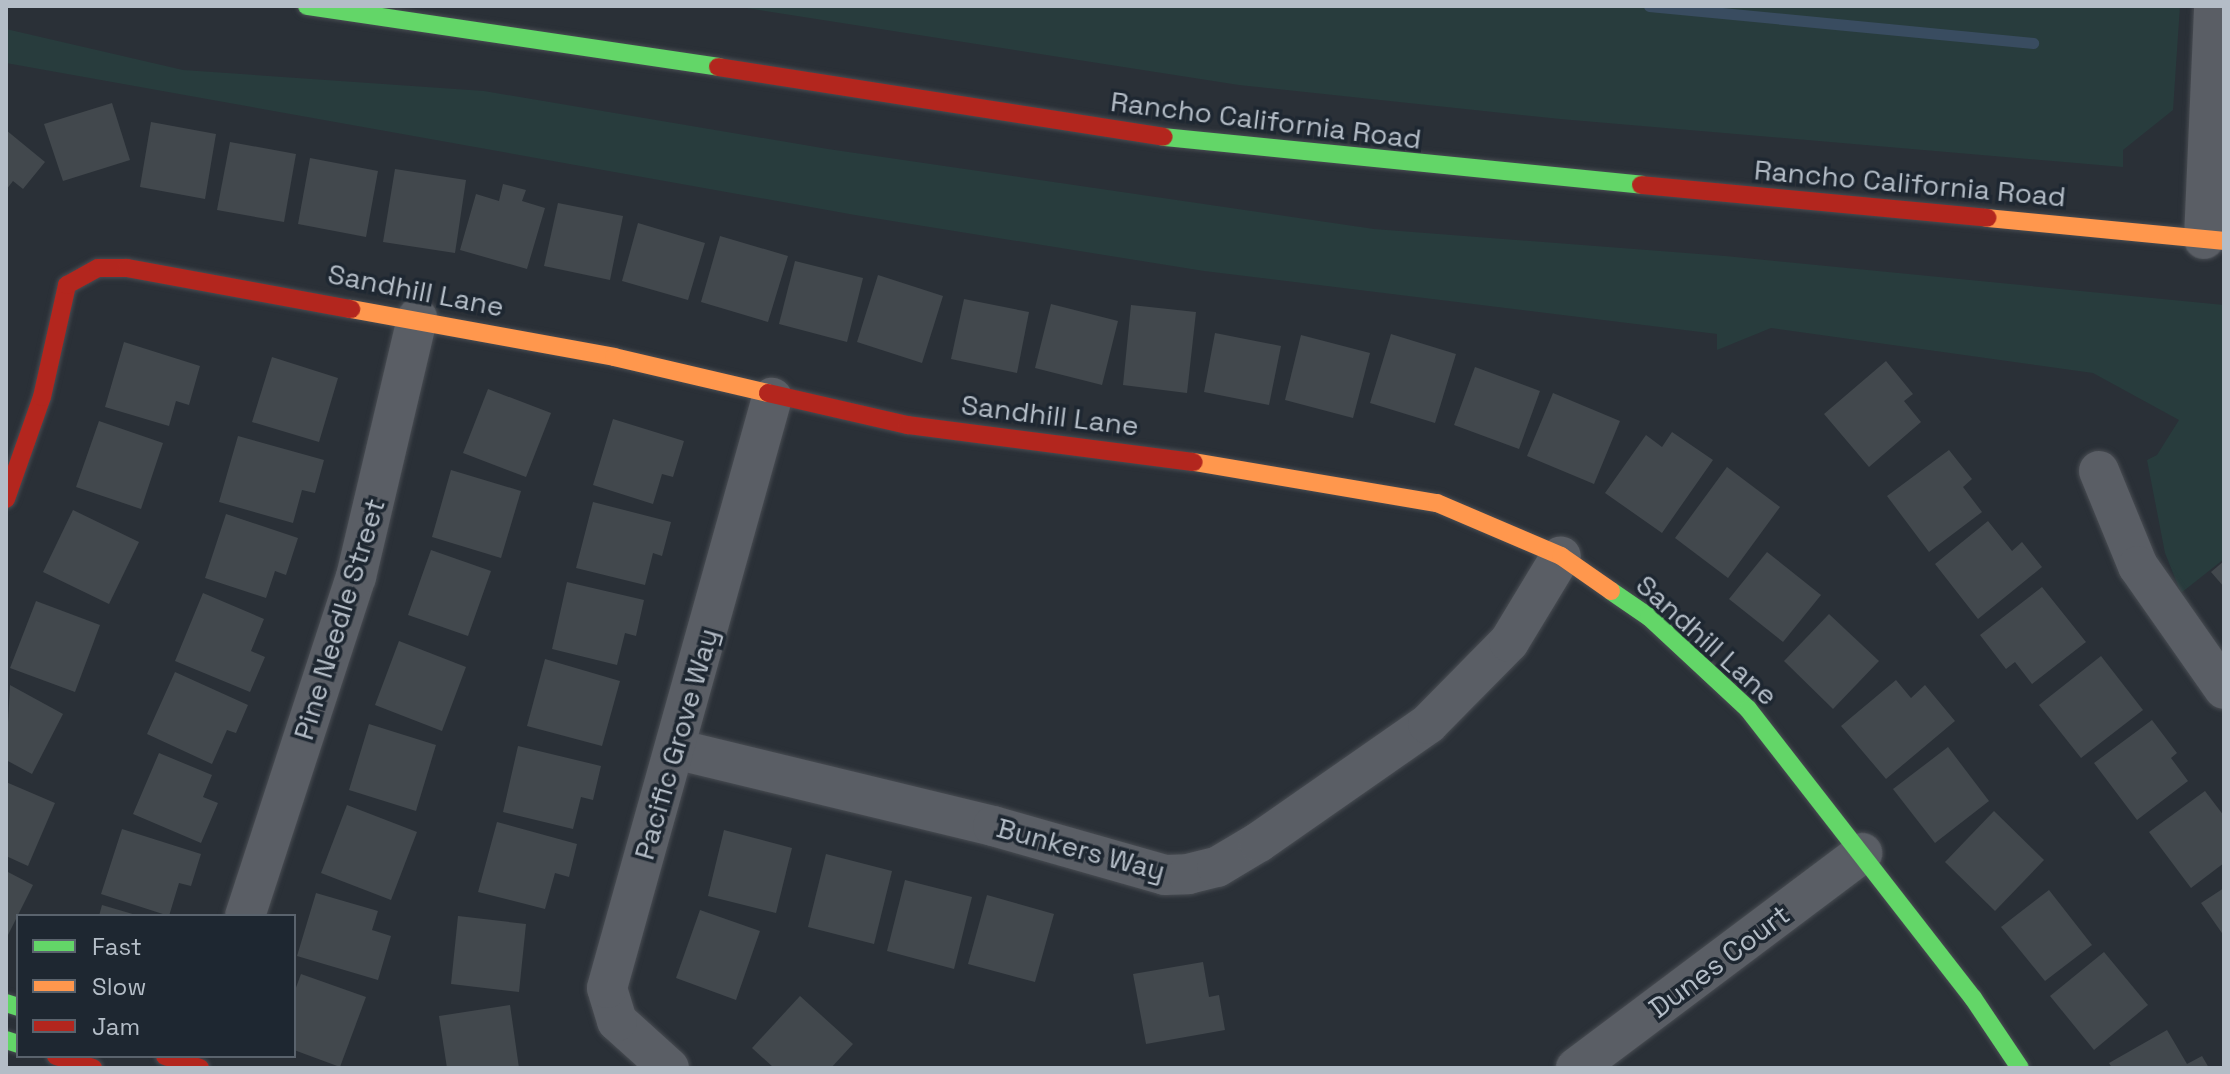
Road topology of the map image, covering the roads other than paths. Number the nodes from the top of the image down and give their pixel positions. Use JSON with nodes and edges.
{"nodes":[{"id":1,"x":307,"y":6,"type":"edge"},
{"id":2,"x":2214,"y":6,"type":"edge"},
{"id":3,"x":2214,"y":240,"type":"edge"},
{"id":4,"x":417,"y":318,"type":"junction"},
{"id":5,"x":772,"y":398,"type":"junction"},
{"id":6,"x":2099,"y":471,"type":"dead end"},
{"id":7,"x":6,"y":499,"type":"edge"},
{"id":8,"x":1561,"y":556,"type":"junction"},
{"id":9,"x":2224,"y":689,"type":"edge"},
{"id":10,"x":675,"y":749,"type":"junction"},
{"id":11,"x":1862,"y":853,"type":"junction"},
{"id":12,"x":246,"y":914,"type":"edge"},
{"id":13,"x":62,"y":1058,"type":"edge"},
{"id":14,"x":93,"y":1068,"type":"edge"},
{"id":15,"x":669,"y":1068,"type":"edge"},
{"id":16,"x":1576,"y":1068,"type":"edge"},
{"id":17,"x":2020,"y":1068,"type":"edge"}],
"edges":[{"from":1,"to":3,"type":"street","name":"Rancho California Road"},
{"from":2,"to":3,"type":"street"},
{"from":4,"to":5,"type":"street","name":"Sandhill Lane"},
{"from":4,"to":7,"type":"street","name":"Sandhill Lane"},
{"from":4,"to":12,"type":"street","name":"Pine Needle Street"},
{"from":5,"to":8,"type":"street","name":"Sandhill Lane"},
{"from":5,"to":10,"type":"street","name":"Pacific Grove Way"},
{"from":6,"to":9,"type":"street"},
{"from":8,"to":10,"type":"street","name":"Bunkers Way"},
{"from":8,"to":11,"type":"street","name":"Sandhill Lane"},
{"from":10,"to":15,"type":"street","name":"Pacific Grove Way"},
{"from":11,"to":16,"type":"street","name":"Dunes Court"},
{"from":11,"to":17,"type":"street","name":"Sandhill Lane"},
{"from":13,"to":14,"type":"street"}]}
